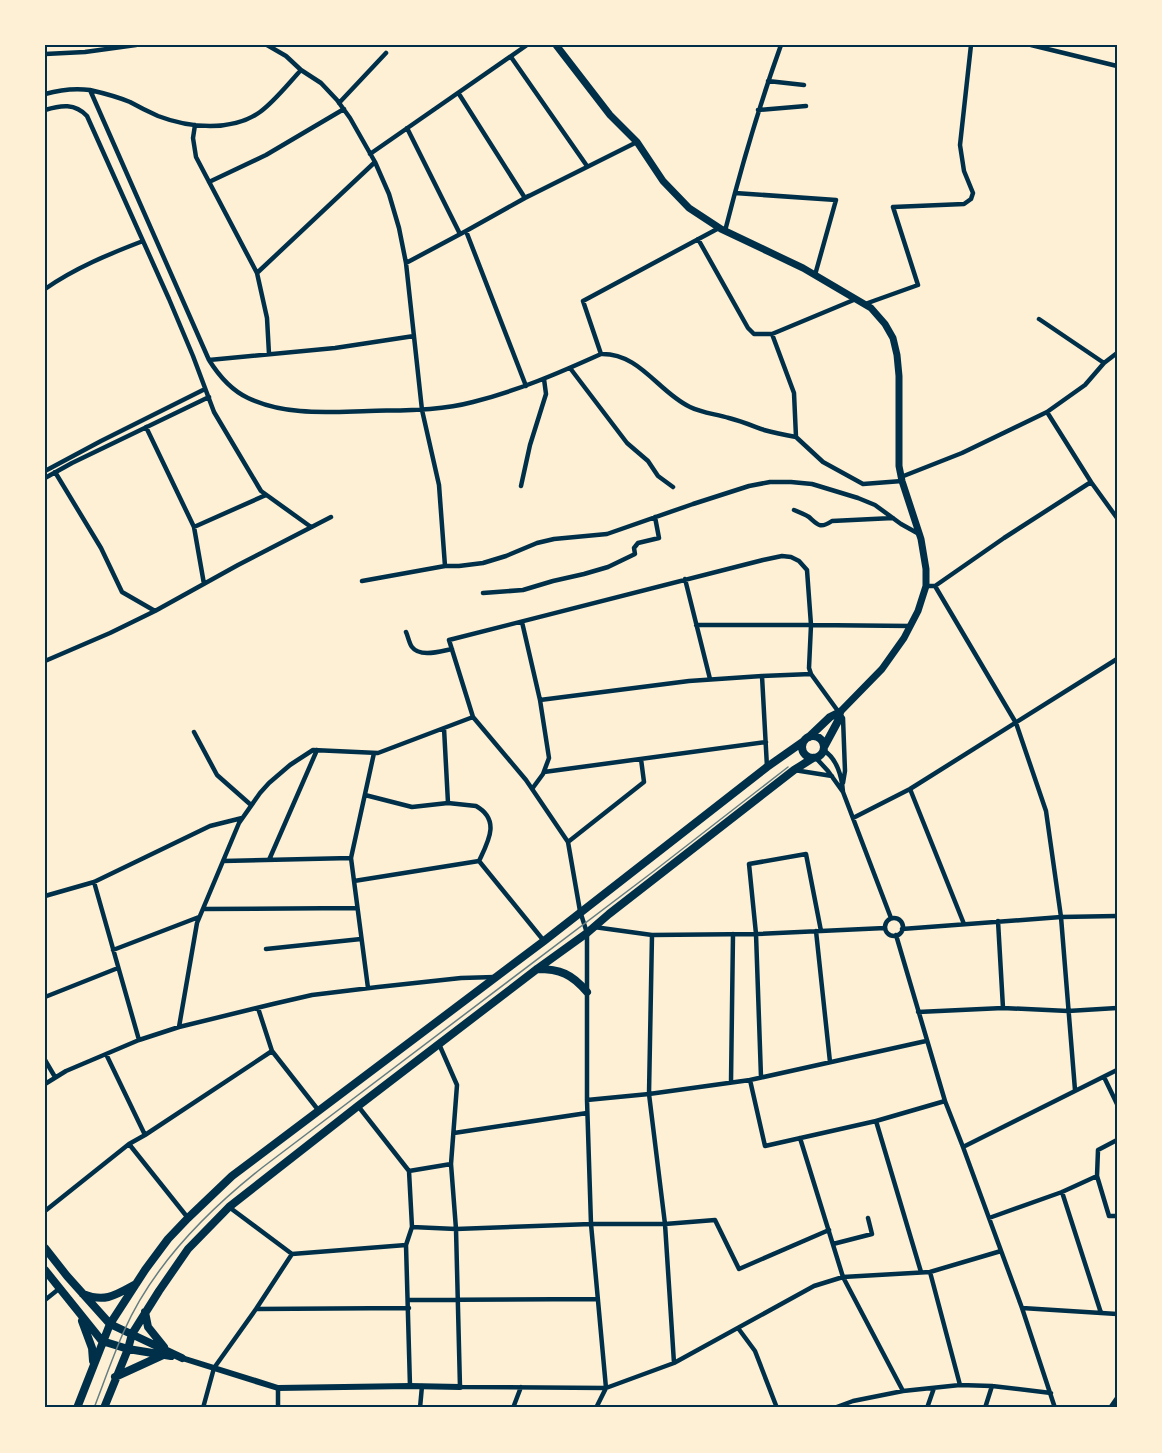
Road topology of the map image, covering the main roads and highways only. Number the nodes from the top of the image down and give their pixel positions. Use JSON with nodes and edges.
{"nodes":[{"id":1,"x":556,"y":45,"type":"edge"},
{"id":2,"x":840,"y":712,"type":"junction"},
{"id":3,"x":806,"y":739,"type":"junction"},
{"id":4,"x":823,"y":749,"type":"junction"},
{"id":5,"x":814,"y":758,"type":"junction"},
{"id":6,"x":537,"y":969,"type":"junction"},
{"id":7,"x":587,"y":992,"type":"road end"},
{"id":8,"x":45,"y":1248,"type":"edge"},
{"id":9,"x":45,"y":1269,"type":"edge"},
{"id":10,"x":137,"y":1284,"type":"junction"},
{"id":11,"x":81,"y":1293,"type":"junction"},
{"id":12,"x":72,"y":1304,"type":"junction"},
{"id":13,"x":145,"y":1312,"type":"junction"},
{"id":14,"x":110,"y":1324,"type":"junction"},
{"id":15,"x":132,"y":1334,"type":"junction"},
{"id":16,"x":102,"y":1341,"type":"junction"},
{"id":17,"x":128,"y":1349,"type":"junction"},
{"id":18,"x":166,"y":1353,"type":"junction"},
{"id":19,"x":182,"y":1358,"type":"road end"},
{"id":20,"x":93,"y":1366,"type":"junction"},
{"id":21,"x":116,"y":1377,"type":"junction"},
{"id":22,"x":77,"y":1408,"type":"edge"},
{"id":23,"x":104,"y":1408,"type":"edge"}],
"edges":[{"from":1,"to":2,"type":"main road"},
{"from":2,"to":3,"type":"main road"},
{"from":2,"to":4,"type":"main road"},
{"from":3,"to":4,"type":"main road"},
{"from":3,"to":5,"type":"main road"},
{"from":3,"to":10,"type":"main road"},
{"from":4,"to":5,"type":"main road"},
{"from":5,"to":6,"type":"main road"},
{"from":6,"to":7,"type":"main road"},
{"from":6,"to":13,"type":"main road"},
{"from":8,"to":11,"type":"main road"},
{"from":9,"to":12,"type":"main road"},
{"from":10,"to":11,"type":"main road"},
{"from":10,"to":14,"type":"main road"},
{"from":11,"to":14,"type":"main road"},
{"from":12,"to":16,"type":"main road"},
{"from":12,"to":20,"type":"main road"},
{"from":13,"to":15,"type":"main road"},
{"from":13,"to":18,"type":"main road"},
{"from":14,"to":15,"type":"main road"},
{"from":14,"to":16,"type":"main road"},
{"from":15,"to":17,"type":"main road"},
{"from":15,"to":18,"type":"main road"},
{"from":16,"to":17,"type":"main road"},
{"from":16,"to":20,"type":"main road"},
{"from":17,"to":18,"type":"main road"},
{"from":17,"to":21,"type":"main road"},
{"from":18,"to":19,"type":"main road"},
{"from":18,"to":21,"type":"main road"},
{"from":20,"to":22,"type":"main road"},
{"from":21,"to":23,"type":"main road"}]}
